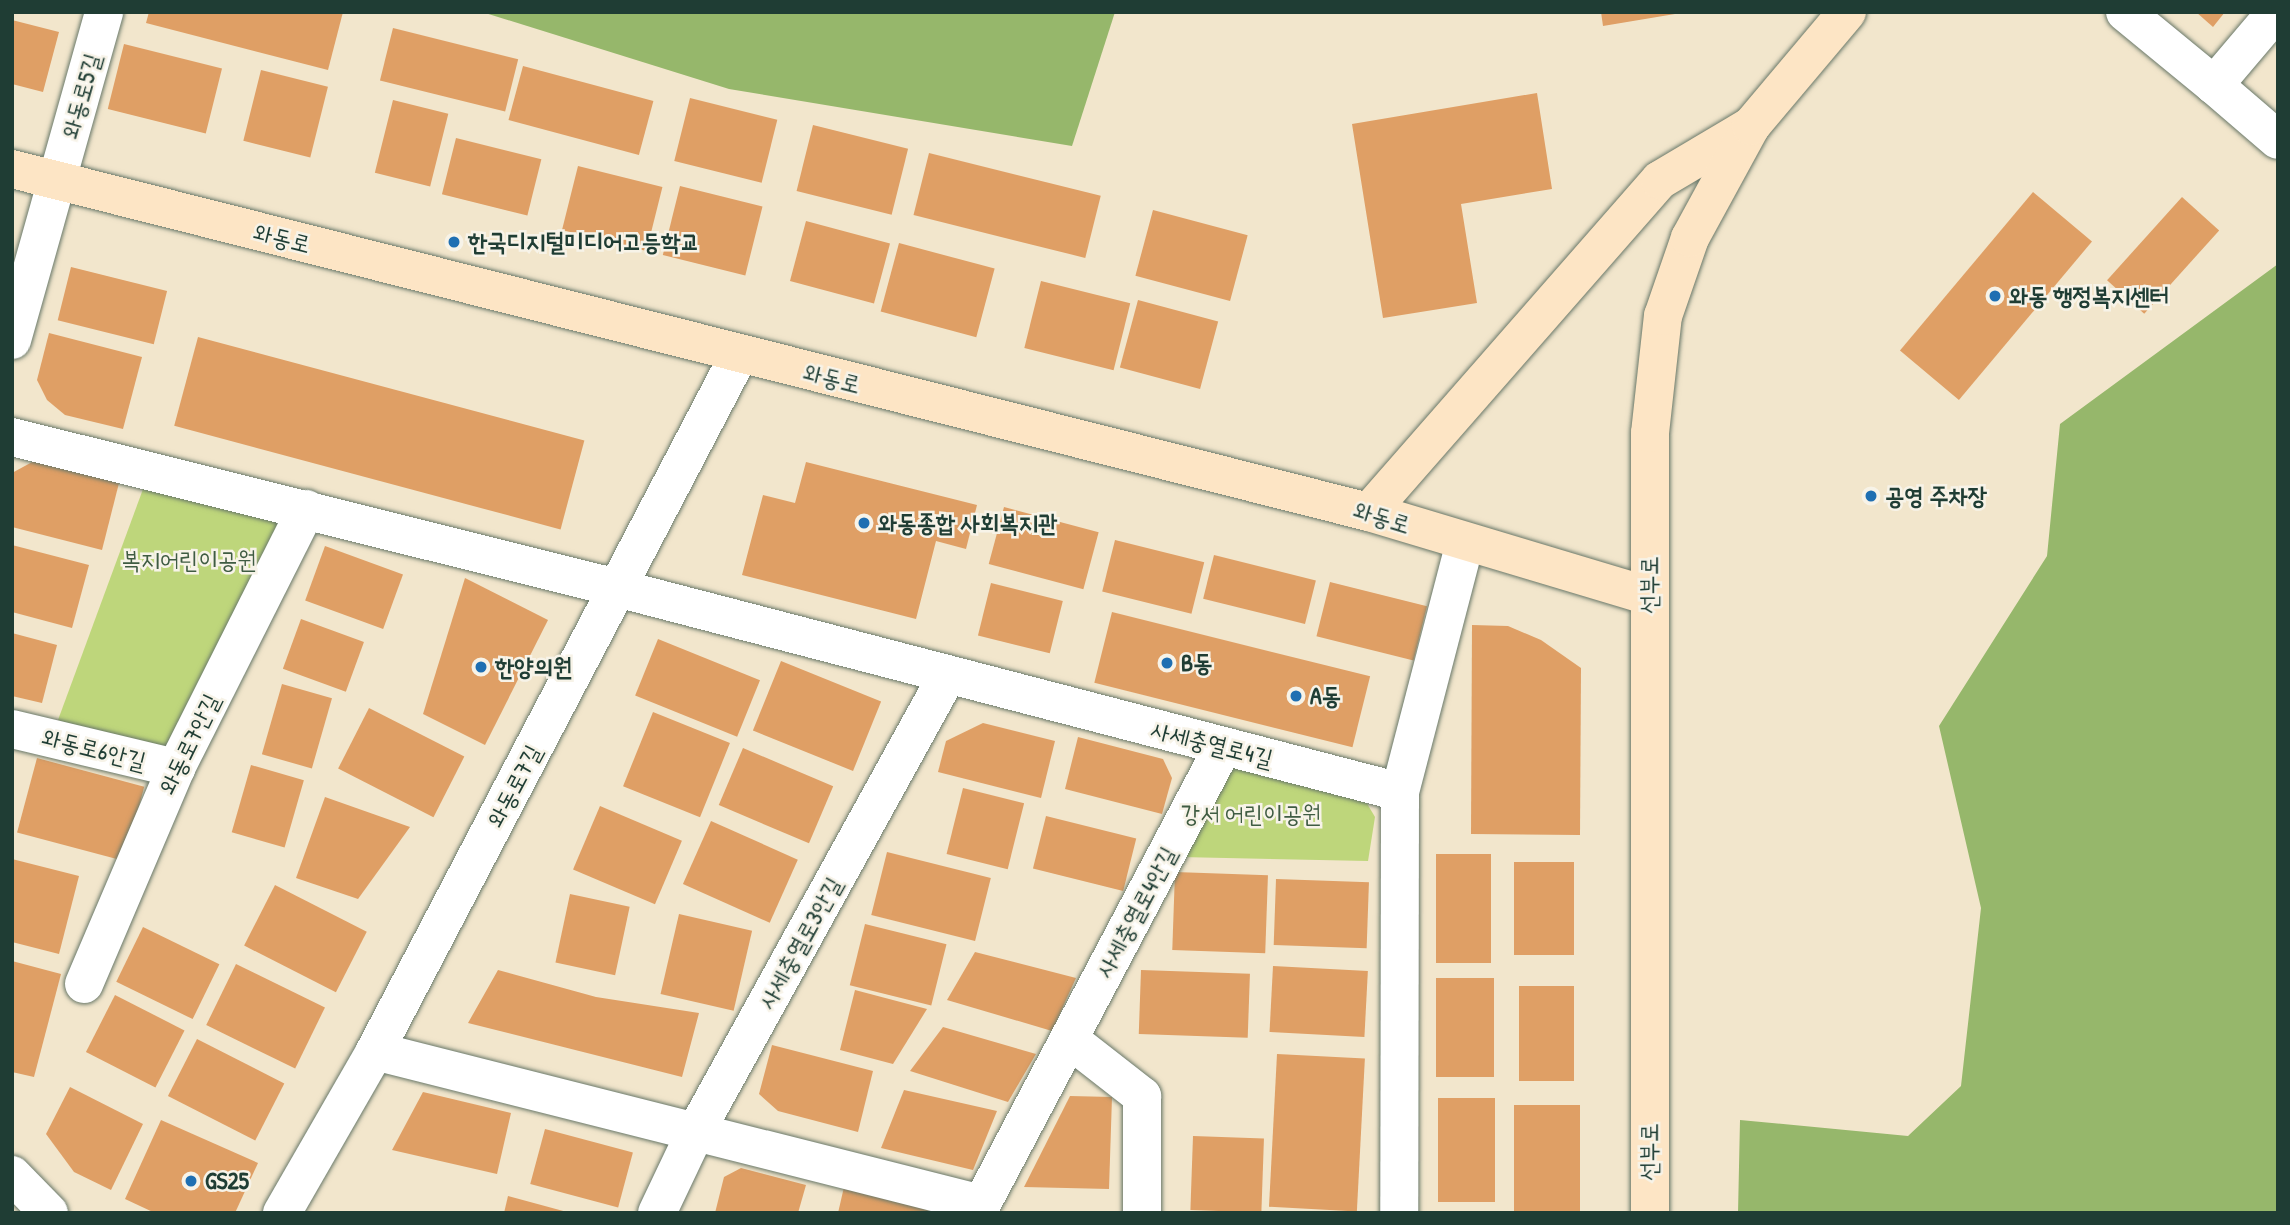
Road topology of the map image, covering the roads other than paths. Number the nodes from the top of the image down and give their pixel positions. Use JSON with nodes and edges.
{"nodes":[{"id":1,"x":104,"y":12,"type":"edge"},
{"id":2,"x":1847,"y":12,"type":"edge"},
{"id":3,"x":2125,"y":12,"type":"edge"},
{"id":4,"x":2276,"y":12,"type":"edge"},
{"id":5,"x":2214,"y":85,"type":"junction"},
{"id":6,"x":1751,"y":126,"type":"junction"},
{"id":7,"x":2278,"y":140,"type":"edge"},
{"id":8,"x":12,"y":169,"type":"edge"},
{"id":9,"x":57,"y":181,"type":"junction"},
{"id":10,"x":12,"y":340,"type":"edge"},
{"id":11,"x":739,"y":355,"type":"junction"},
{"id":12,"x":12,"y":437,"type":"edge"},
{"id":13,"x":306,"y":509,"type":"junction"},
{"id":14,"x":1369,"y":512,"type":"junction"},
{"id":15,"x":1465,"y":542,"type":"junction"},
{"id":16,"x":617,"y":588,"type":"junction"},
{"id":17,"x":1649,"y":596,"type":"junction"},
{"id":18,"x":947,"y":676,"type":"junction"},
{"id":19,"x":12,"y":729,"type":"edge"},
{"id":20,"x":1223,"y":747,"type":"junction"},
{"id":21,"x":176,"y":768,"type":"junction"},
{"id":22,"x":1400,"y":792,"type":"junction"},
{"id":23,"x":84,"y":984,"type":"dead end"},
{"id":24,"x":1069,"y":1040,"type":"junction"},
{"id":25,"x":375,"y":1051,"type":"junction"},
{"id":26,"x":695,"y":1133,"type":"junction"},
{"id":27,"x":12,"y":1175,"type":"edge"},
{"id":28,"x":979,"y":1209,"type":"edge"},
{"id":29,"x":49,"y":1213,"type":"edge"},
{"id":30,"x":282,"y":1213,"type":"edge"},
{"id":31,"x":657,"y":1213,"type":"edge"},
{"id":32,"x":1142,"y":1213,"type":"edge"},
{"id":33,"x":1399,"y":1213,"type":"edge"},
{"id":34,"x":1650,"y":1213,"type":"edge"}],
"edges":[{"from":1,"to":9,"type":"street","name":"와동로5길"},
{"from":2,"to":6,"type":"main road","name":"선부로"},
{"from":3,"to":5,"type":"street"},
{"from":4,"to":5,"type":"street"},
{"from":5,"to":7,"type":"street"},
{"from":6,"to":14,"type":"main road"},
{"from":6,"to":17,"type":"main road","name":"선부로"},
{"from":8,"to":9,"type":"main road","name":"와동로"},
{"from":9,"to":10,"type":"street","name":"와동로5길"},
{"from":9,"to":11,"type":"main road","name":"와동로"},
{"from":11,"to":14,"type":"main road","name":"와동로"},
{"from":11,"to":16,"type":"street","name":"와동로7길"},
{"from":12,"to":13,"type":"street"},
{"from":13,"to":16,"type":"street"},
{"from":13,"to":21,"type":"street","name":"와동로7안길"},
{"from":14,"to":15,"type":"main road","name":"와동로"},
{"from":15,"to":17,"type":"main road","name":"와동로"},
{"from":15,"to":22,"type":"street"},
{"from":16,"to":18,"type":"street","name":"사세충열로4길"},
{"from":16,"to":25,"type":"street","name":"와동로7길"},
{"from":17,"to":34,"type":"main road","name":"선부로"},
{"from":18,"to":20,"type":"street","name":"사세충열로4길"},
{"from":18,"to":26,"type":"street","name":"사세충열로3안길"},
{"from":19,"to":21,"type":"street","name":"와동로6안길"},
{"from":20,"to":22,"type":"street","name":"사세충열로4길"},
{"from":20,"to":24,"type":"street","name":"사세충열로4안길"},
{"from":21,"to":23,"type":"street","name":"와동로7안길"},
{"from":22,"to":33,"type":"street"},
{"from":24,"to":28,"type":"street","name":"사세충열로4안길"},
{"from":24,"to":32,"type":"street"},
{"from":25,"to":26,"type":"street"},
{"from":25,"to":30,"type":"street","name":"와동로7길"},
{"from":26,"to":28,"type":"street"},
{"from":26,"to":31,"type":"street","name":"사세충열로3안길"},
{"from":27,"to":29,"type":"street"}]}
